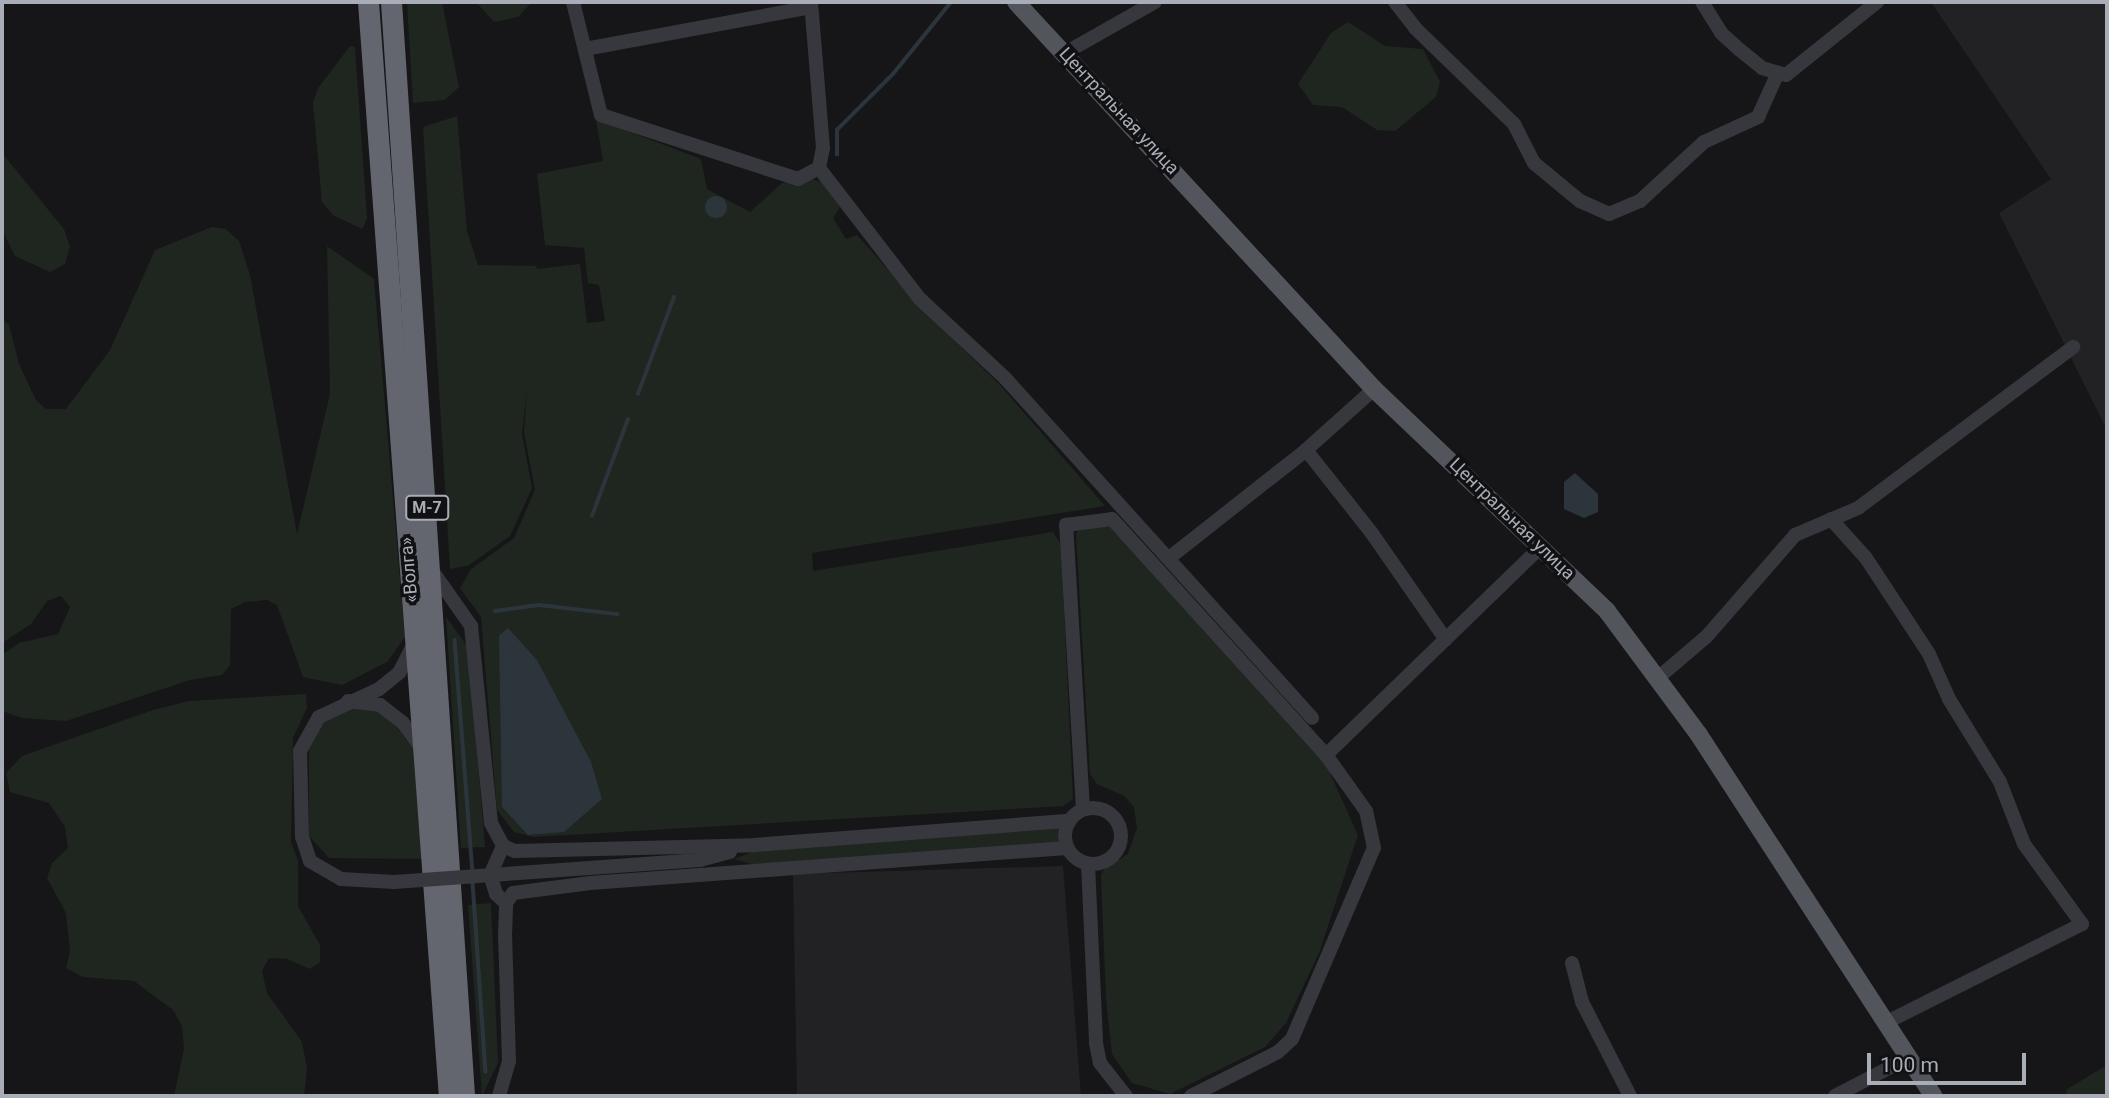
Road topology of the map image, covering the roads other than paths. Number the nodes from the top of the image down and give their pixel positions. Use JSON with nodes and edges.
{"nodes":[{"id":1,"x":368,"y":2,"type":"edge"},
{"id":2,"x":391,"y":2,"type":"edge"},
{"id":3,"x":573,"y":2,"type":"edge"},
{"id":4,"x":1016,"y":2,"type":"edge"},
{"id":5,"x":1155,"y":2,"type":"edge"},
{"id":6,"x":1395,"y":2,"type":"edge"},
{"id":7,"x":1702,"y":2,"type":"edge"},
{"id":8,"x":1877,"y":2,"type":"edge"},
{"id":9,"x":811,"y":4,"type":"edge"},
{"id":10,"x":585,"y":49,"type":"junction"},
{"id":11,"x":1065,"y":53,"type":"junction"},
{"id":12,"x":1777,"y":75,"type":"junction"},
{"id":13,"x":819,"y":168,"type":"junction"},
{"id":14,"x":2073,"y":347,"type":"dead end"},
{"id":15,"x":1374,"y":388,"type":"junction"},
{"id":16,"x":1306,"y":450,"type":"junction"},
{"id":17,"x":1831,"y":519,"type":"junction"},
{"id":18,"x":1541,"y":547,"type":"junction"},
{"id":19,"x":1169,"y":558,"type":"junction"},
{"id":20,"x":431,"y":569,"type":"junction"},
{"id":21,"x":1446,"y":640,"type":"junction"},
{"id":22,"x":415,"y":641,"type":"junction"},
{"id":23,"x":1659,"y":677,"type":"junction"},
{"id":24,"x":347,"y":701,"type":"junction"},
{"id":25,"x":1312,"y":718,"type":"dead end"},
{"id":26,"x":426,"y":754,"type":"junction"},
{"id":27,"x":1326,"y":755,"type":"junction"},
{"id":28,"x":1083,"y":809,"type":"junction"},
{"id":29,"x":1069,"y":821,"type":"junction"},
{"id":30,"x":754,"y":845,"type":"junction"},
{"id":31,"x":503,"y":846,"type":"junction"},
{"id":32,"x":1067,"y":848,"type":"junction"},
{"id":33,"x":700,"y":860,"type":"junction"},
{"id":34,"x":1088,"y":864,"type":"junction"},
{"id":35,"x":756,"y":871,"type":"junction"},
{"id":36,"x":506,"y":903,"type":"junction"},
{"id":37,"x":1572,"y":963,"type":"dead end"},
{"id":38,"x":1885,"y":1023,"type":"junction"},
{"id":39,"x":1908,"y":1058,"type":"junction"},
{"id":40,"x":449,"y":1096,"type":"edge"},
{"id":41,"x":464,"y":1096,"type":"edge"},
{"id":42,"x":499,"y":1096,"type":"edge"},
{"id":43,"x":1126,"y":1096,"type":"edge"},
{"id":44,"x":1191,"y":1096,"type":"edge"},
{"id":45,"x":1630,"y":1096,"type":"edge"},
{"id":46,"x":1835,"y":1096,"type":"edge"},
{"id":47,"x":1933,"y":1096,"type":"edge"}],
"edges":[{"from":1,"to":22,"type":"highway","name":"«Волга»","number":"М-7"},
{"from":2,"to":20,"type":"highway","name":"«Волга»","number":"М-7"},
{"from":3,"to":10,"type":"street"},
{"from":4,"to":11,"type":"main road","name":"Центральная улица"},
{"from":5,"to":11,"type":"street"},
{"from":6,"to":12,"type":"street"},
{"from":7,"to":12,"type":"street"},
{"from":8,"to":12,"type":"street"},
{"from":9,"to":10,"type":"street"},
{"from":9,"to":13,"type":"street"},
{"from":10,"to":13,"type":"street"},
{"from":11,"to":15,"type":"main road","name":"Центральная улица"},
{"from":13,"to":19,"type":"street"},
{"from":14,"to":17,"type":"street"},
{"from":15,"to":16,"type":"street"},
{"from":15,"to":18,"type":"main road","name":"Центральная улица"},
{"from":16,"to":19,"type":"street"},
{"from":16,"to":21,"type":"street"},
{"from":17,"to":23,"type":"street"},
{"from":17,"to":38,"type":"street"},
{"from":18,"to":21,"type":"street"},
{"from":18,"to":23,"type":"main road","name":"Центральная улица"},
{"from":19,"to":25,"type":"street"},
{"from":20,"to":31,"type":"street"},
{"from":20,"to":41,"type":"highway","name":"«Волга»","number":"М-7"},
{"from":21,"to":27,"type":"street"},
{"from":22,"to":24,"type":"street"},
{"from":22,"to":26,"type":"highway","name":"«Волга»","number":"М-7"},
{"from":23,"to":38,"type":"main road","name":"Центральная улица"},
{"from":24,"to":26,"type":"street"},
{"from":24,"to":33,"type":"street","bridge":true},
{"from":26,"to":40,"type":"highway","name":"«Волга»","number":"М-7"},
{"from":27,"to":28,"type":"street"},
{"from":27,"to":44,"type":"street"},
{"from":28,"to":29,"type":"street"},
{"from":28,"to":34,"type":"street"},
{"from":29,"to":30,"type":"street"},
{"from":29,"to":32,"type":"street"},
{"from":30,"to":31,"type":"street"},
{"from":30,"to":33,"type":"street"},
{"from":31,"to":36,"type":"street"},
{"from":32,"to":34,"type":"street"},
{"from":32,"to":35,"type":"street"},
{"from":33,"to":35,"type":"street"},
{"from":34,"to":43,"type":"street"},
{"from":35,"to":36,"type":"street"},
{"from":36,"to":42,"type":"street"},
{"from":37,"to":45,"type":"street"},
{"from":38,"to":39,"type":"main road","name":"Центральная улица"},
{"from":39,"to":46,"type":"street"},
{"from":39,"to":47,"type":"main road","name":"Центральная улица"}]}
